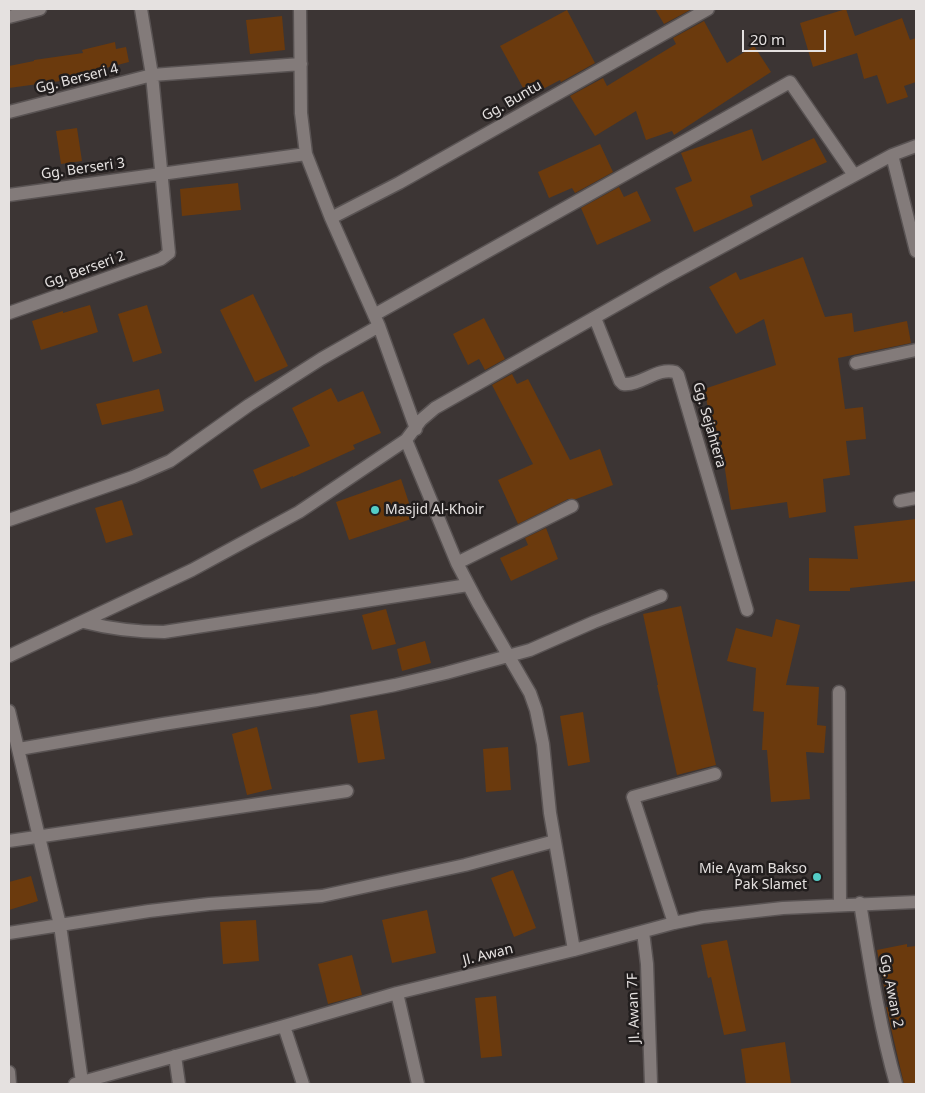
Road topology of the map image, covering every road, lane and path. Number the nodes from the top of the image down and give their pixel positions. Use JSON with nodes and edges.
{"nodes":[{"id":1,"x":40,"y":9,"type":"edge"},
{"id":2,"x":141,"y":9,"type":"edge"},
{"id":3,"x":300,"y":9,"type":"edge"},
{"id":4,"x":708,"y":9,"type":"edge"},
{"id":5,"x":9,"y":16,"type":"edge"},
{"id":6,"x":301,"y":64,"type":"junction"},
{"id":7,"x":152,"y":75,"type":"junction"},
{"id":8,"x":9,"y":112,"type":"edge"},
{"id":9,"x":916,"y":146,"type":"edge"},
{"id":10,"x":306,"y":154,"type":"junction"},
{"id":11,"x":892,"y":155,"type":"junction"},
{"id":12,"x":161,"y":173,"type":"junction"},
{"id":13,"x":854,"y":175,"type":"junction"},
{"id":14,"x":9,"y":195,"type":"edge"},
{"id":15,"x":331,"y":218,"type":"junction"},
{"id":16,"x":916,"y":251,"type":"edge"},
{"id":17,"x":9,"y":313,"type":"edge"},
{"id":18,"x":595,"y":318,"type":"junction"},
{"id":19,"x":377,"y":320,"type":"junction"},
{"id":20,"x":916,"y":350,"type":"edge"},
{"id":21,"x":856,"y":363,"type":"dead end"},
{"id":22,"x":416,"y":429,"type":"junction"},
{"id":23,"x":406,"y":440,"type":"junction"},
{"id":24,"x":916,"y":498,"type":"edge"},
{"id":25,"x":900,"y":501,"type":"dead end"},
{"id":26,"x":572,"y":506,"type":"dead end"},
{"id":27,"x":9,"y":520,"type":"edge"},
{"id":28,"x":457,"y":563,"type":"junction"},
{"id":29,"x":468,"y":585,"type":"junction"},
{"id":30,"x":661,"y":596,"type":"dead end"},
{"id":31,"x":747,"y":610,"type":"dead end"},
{"id":32,"x":84,"y":622,"type":"junction"},
{"id":33,"x":9,"y":656,"type":"edge"},
{"id":34,"x":508,"y":656,"type":"junction"},
{"id":35,"x":839,"y":692,"type":"dead end"},
{"id":36,"x":9,"y":711,"type":"edge"},
{"id":37,"x":16,"y":750,"type":"edge"},
{"id":38,"x":715,"y":774,"type":"dead end"},
{"id":39,"x":347,"y":791,"type":"dead end"},
{"id":40,"x":39,"y":836,"type":"junction"},
{"id":41,"x":9,"y":841,"type":"edge"},
{"id":42,"x":555,"y":841,"type":"junction"},
{"id":43,"x":916,"y":902,"type":"edge"},
{"id":44,"x":860,"y":904,"type":"junction"},
{"id":45,"x":840,"y":905,"type":"junction"},
{"id":46,"x":674,"y":923,"type":"junction"},
{"id":47,"x":60,"y":926,"type":"junction"},
{"id":48,"x":643,"y":932,"type":"junction"},
{"id":49,"x":9,"y":933,"type":"edge"},
{"id":50,"x":574,"y":950,"type":"junction"},
{"id":51,"x":397,"y":993,"type":"junction"},
{"id":52,"x":284,"y":1026,"type":"junction"},
{"id":53,"x":175,"y":1056,"type":"junction"},
{"id":54,"x":9,"y":1072,"type":"edge"},
{"id":55,"x":79,"y":1083,"type":"edge"},
{"id":56,"x":10,"y":1084,"type":"edge"},
{"id":57,"x":179,"y":1084,"type":"edge"},
{"id":58,"x":303,"y":1084,"type":"edge"},
{"id":59,"x":418,"y":1084,"type":"edge"},
{"id":60,"x":651,"y":1084,"type":"edge"},
{"id":61,"x":896,"y":1084,"type":"edge"}],
"edges":[{"from":1,"to":5,"type":"street"},
{"from":2,"to":7,"type":"street"},
{"from":3,"to":6,"type":"street"},
{"from":4,"to":15,"type":"street","name":"Gg. Buntu"},
{"from":6,"to":7,"type":"street","name":"Gg. Berseri 4"},
{"from":6,"to":10,"type":"street"},
{"from":7,"to":8,"type":"street","name":"Gg. Berseri 4"},
{"from":7,"to":12,"type":"street"},
{"from":9,"to":11,"type":"street"},
{"from":10,"to":12,"type":"street","name":"Gg. Berseri 3"},
{"from":10,"to":15,"type":"street"},
{"from":11,"to":13,"type":"street"},
{"from":11,"to":16,"type":"street"},
{"from":12,"to":14,"type":"street","name":"Gg. Berseri 3"},
{"from":12,"to":17,"type":"street","name":"Gg. Berseri 2"},
{"from":13,"to":18,"type":"street"},
{"from":13,"to":19,"type":"street"},
{"from":15,"to":19,"type":"street"},
{"from":18,"to":22,"type":"street"},
{"from":18,"to":31,"type":"street","name":"Gg. Sejahtera"},
{"from":19,"to":22,"type":"street"},
{"from":19,"to":27,"type":"street"},
{"from":20,"to":21,"type":"street"},
{"from":22,"to":23,"type":"street"},
{"from":23,"to":28,"type":"street"},
{"from":23,"to":32,"type":"street"},
{"from":24,"to":25,"type":"street"},
{"from":26,"to":28,"type":"street"},
{"from":28,"to":29,"type":"street"},
{"from":29,"to":32,"type":"street"},
{"from":29,"to":34,"type":"street"},
{"from":30,"to":34,"type":"street"},
{"from":32,"to":33,"type":"street"},
{"from":34,"to":37,"type":"street"},
{"from":34,"to":42,"type":"street"},
{"from":35,"to":45,"type":"street"},
{"from":36,"to":37,"type":"street"},
{"from":37,"to":40,"type":"street"},
{"from":38,"to":46,"type":"street"},
{"from":39,"to":40,"type":"street"},
{"from":40,"to":41,"type":"street"},
{"from":40,"to":47,"type":"street"},
{"from":42,"to":47,"type":"street"},
{"from":42,"to":50,"type":"street"},
{"from":43,"to":44,"type":"street","name":"Jl. Awan"},
{"from":44,"to":45,"type":"street","name":"Jl. Awan"},
{"from":44,"to":61,"type":"street","name":"Gg. Awan 2"},
{"from":45,"to":46,"type":"street","name":"Jl. Awan"},
{"from":46,"to":48,"type":"street","name":"Jl. Awan"},
{"from":47,"to":49,"type":"street"},
{"from":47,"to":55,"type":"street"},
{"from":48,"to":50,"type":"street","name":"Jl. Awan"},
{"from":48,"to":60,"type":"street","name":"Jl. Awan 7F"},
{"from":50,"to":51,"type":"street","name":"Jl. Awan"},
{"from":51,"to":52,"type":"street","name":"Jl. Awan"},
{"from":51,"to":59,"type":"street"},
{"from":52,"to":53,"type":"street","name":"Jl. Awan"},
{"from":52,"to":58,"type":"street"},
{"from":53,"to":55,"type":"street","name":"Jl. Awan"},
{"from":53,"to":57,"type":"street"},
{"from":54,"to":56,"type":"street"}]}
